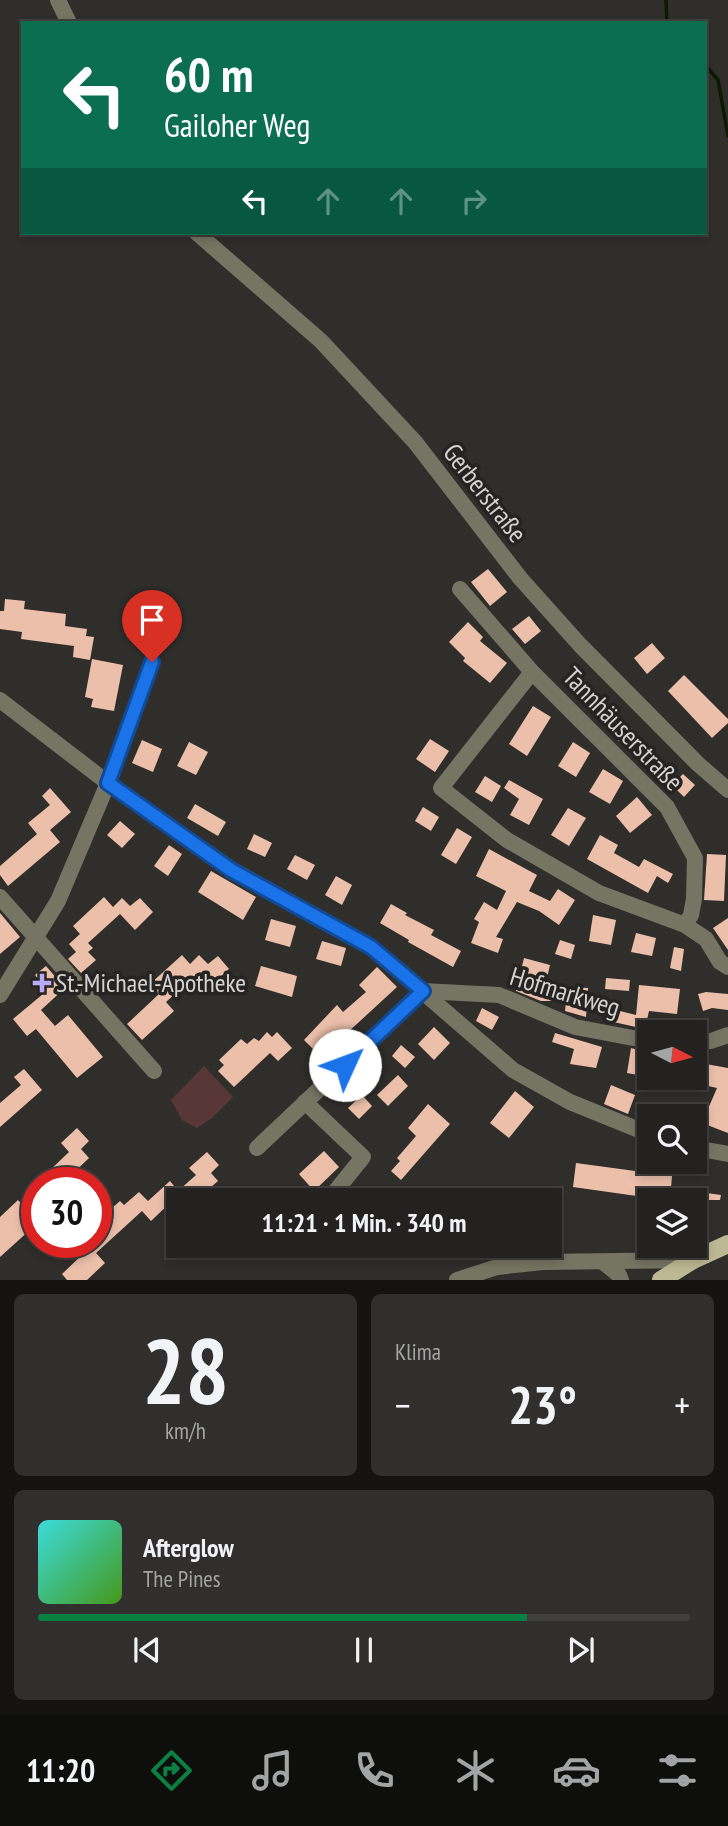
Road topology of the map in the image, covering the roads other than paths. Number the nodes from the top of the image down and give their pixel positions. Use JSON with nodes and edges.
{"nodes":[{"id":1,"x":58,"y":0,"type":"edge"},
{"id":2,"x":68,"y":21,"type":"edge"},
{"id":3,"x":199,"y":235,"type":"edge"},
{"id":4,"x":460,"y":589,"type":"dead end"},
{"id":5,"x":152,"y":662,"type":"dead end"},
{"id":6,"x":532,"y":672,"type":"junction"},
{"id":7,"x":0,"y":701,"type":"edge"},
{"id":8,"x":108,"y":783,"type":"junction"},
{"id":9,"x":728,"y":790,"type":"edge"},
{"id":10,"x":0,"y":897,"type":"edge"},
{"id":11,"x":685,"y":925,"type":"junction"},
{"id":12,"x":36,"y":939,"type":"junction"},
{"id":13,"x":728,"y":967,"type":"edge"},
{"id":14,"x":423,"y":991,"type":"junction"},
{"id":15,"x":0,"y":995,"type":"edge"},
{"id":16,"x":728,"y":1035,"type":"edge"},
{"id":17,"x":637,"y":1039,"type":"edge"},
{"id":18,"x":707,"y":1041,"type":"edge"},
{"id":19,"x":154,"y":1071,"type":"dead end"},
{"id":20,"x":305,"y":1102,"type":"junction"},
{"id":21,"x":637,"y":1129,"type":"edge"},
{"id":22,"x":257,"y":1148,"type":"dead end"},
{"id":23,"x":707,"y":1150,"type":"edge"},
{"id":24,"x":728,"y":1154,"type":"edge"},
{"id":25,"x":338,"y":1188,"type":"edge"},
{"id":26,"x":728,"y":1244,"type":"edge"},
{"id":27,"x":692,"y":1260,"type":"junction"},
{"id":28,"x":603,"y":1262,"type":"junction"},
{"id":29,"x":457,"y":1280,"type":"edge"},
{"id":30,"x":621,"y":1280,"type":"edge"},
{"id":31,"x":661,"y":1280,"type":"edge"}],
"edges":[{"from":1,"to":2,"type":"street"},
{"from":3,"to":9,"type":"street","name":"Gerberstraße"},
{"from":4,"to":6,"type":"street","name":"Tannhäuserstraße"},
{"from":5,"to":8,"type":"street"},
{"from":6,"to":11,"type":"street","name":"Tannhäuserstraße"},
{"from":6,"to":11,"type":"street"},
{"from":7,"to":8,"type":"street"},
{"from":8,"to":12,"type":"street"},
{"from":8,"to":14,"type":"street"},
{"from":10,"to":12,"type":"street"},
{"from":11,"to":13,"type":"street"},
{"from":12,"to":15,"type":"street"},
{"from":12,"to":19,"type":"street"},
{"from":14,"to":17,"type":"street","name":"Hofmarkweg"},
{"from":14,"to":20,"type":"street"},
{"from":14,"to":21,"type":"street"},
{"from":16,"to":18,"type":"street"},
{"from":20,"to":22,"type":"street"},
{"from":20,"to":25,"type":"street"},
{"from":23,"to":24,"type":"street"},
{"from":26,"to":27,"type":"main road"},
{"from":27,"to":28,"type":"street"},
{"from":27,"to":31,"type":"main road"},
{"from":28,"to":29,"type":"street"},
{"from":28,"to":30,"type":"street"}]}
